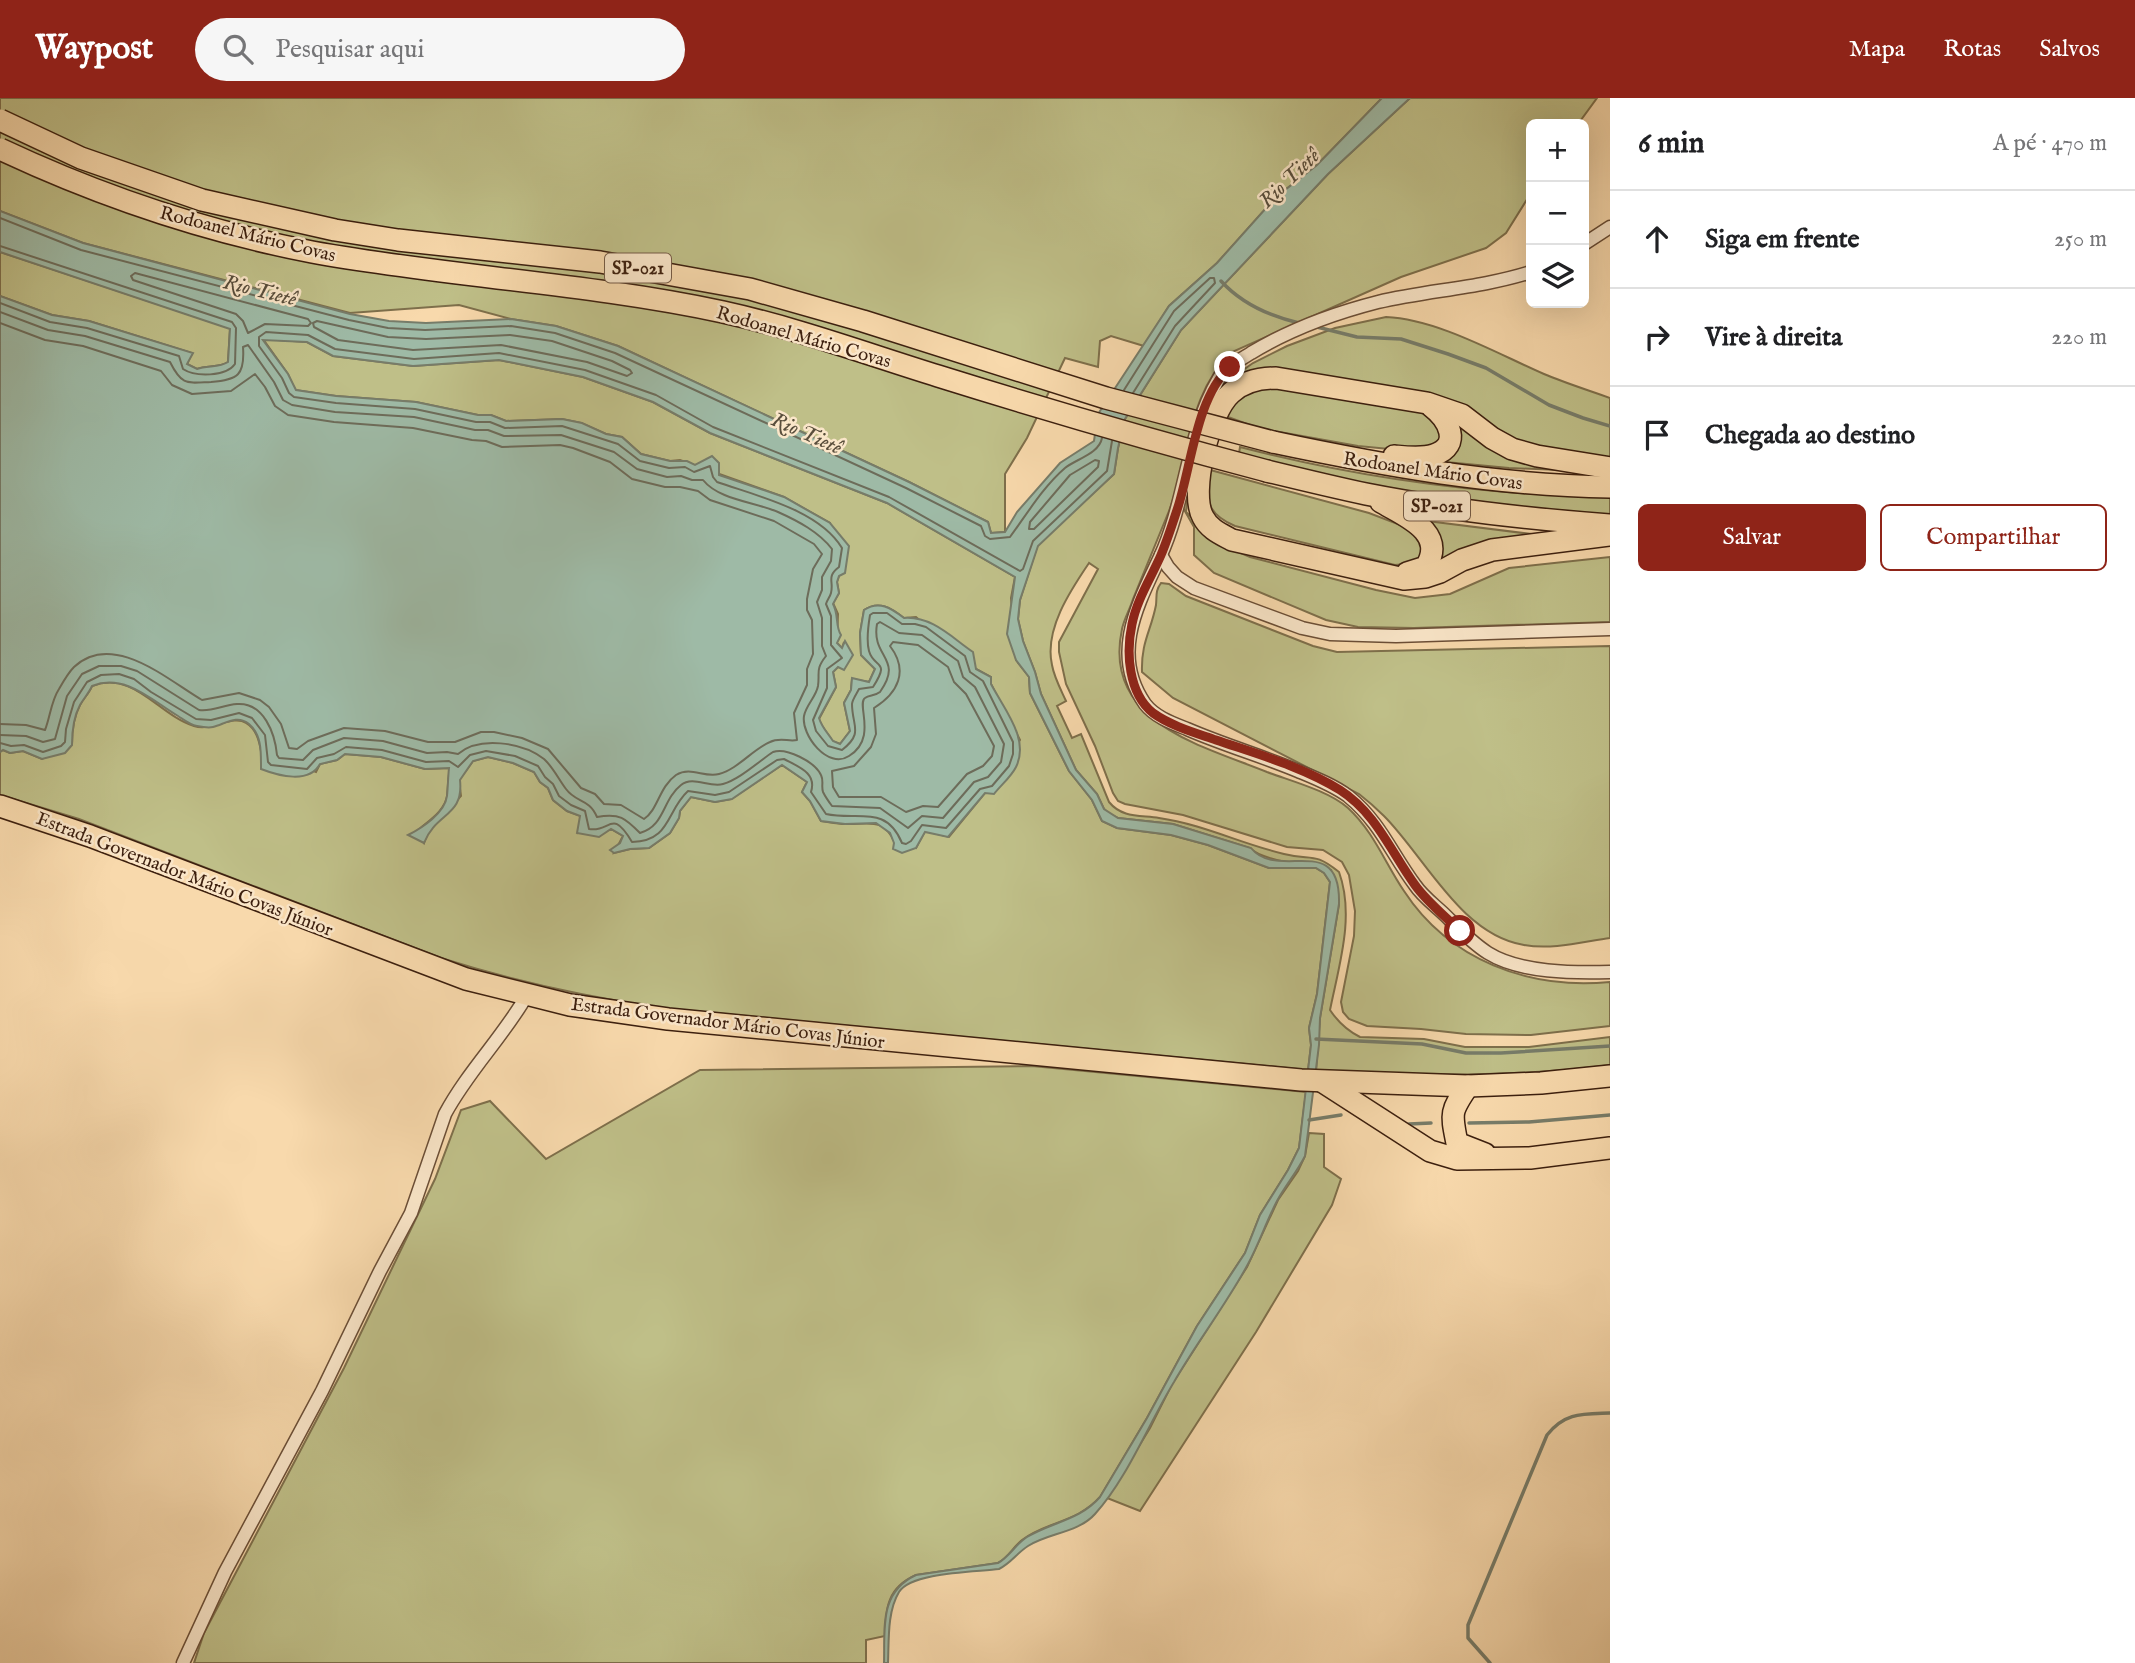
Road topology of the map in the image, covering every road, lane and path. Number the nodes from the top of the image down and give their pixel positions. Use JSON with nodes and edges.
{"nodes":[{"id":1,"x":0,"y":120,"type":"edge"},
{"id":2,"x":0,"y":149,"type":"edge"},
{"id":3,"x":1610,"y":227,"type":"edge"},
{"id":4,"x":1589,"y":240,"type":"edge"},
{"id":5,"x":1526,"y":273,"type":"edge"},
{"id":6,"x":1427,"y":403,"type":"junction"},
{"id":7,"x":1348,"y":458,"type":"junction"},
{"id":8,"x":1610,"y":468,"type":"edge"},
{"id":9,"x":1610,"y":487,"type":"edge"},
{"id":10,"x":1367,"y":494,"type":"junction"},
{"id":11,"x":1610,"y":525,"type":"edge"},
{"id":12,"x":1610,"y":535,"type":"edge"},
{"id":13,"x":1161,"y":555,"type":"junction"},
{"id":14,"x":1385,"y":573,"type":"junction"},
{"id":15,"x":1610,"y":629,"type":"edge"},
{"id":16,"x":0,"y":806,"type":"edge"},
{"id":17,"x":1610,"y":971,"type":"edge"},
{"id":18,"x":527,"y":995,"type":"junction"},
{"id":19,"x":1610,"y":1076,"type":"edge"},
{"id":20,"x":1313,"y":1080,"type":"junction"},
{"id":21,"x":1468,"y":1086,"type":"junction"},
{"id":22,"x":1610,"y":1147,"type":"edge"},
{"id":23,"x":1497,"y":1158,"type":"junction"},
{"id":24,"x":183,"y":1663,"type":"edge"}],
"edges":[{"from":1,"to":7,"type":"highway","name":"Rodoanel Mário Covas","number":"SP-021","bridge":true},
{"from":2,"to":10,"type":"highway","name":"Rodoanel Mário Covas","number":"SP-021","bridge":true},
{"from":3,"to":4,"type":"street"},
{"from":5,"to":13,"type":"street"},
{"from":6,"to":7,"type":"highway"},
{"from":6,"to":8,"type":"highway"},
{"from":6,"to":14,"type":"highway"},
{"from":7,"to":9,"type":"highway","name":"Rodoanel Mário Covas","number":"SP-021"},
{"from":10,"to":11,"type":"highway","name":"Rodoanel Mário Covas","number":"SP-021"},
{"from":10,"to":14,"type":"highway"},
{"from":12,"to":14,"type":"highway"},
{"from":13,"to":15,"type":"street"},
{"from":13,"to":17,"type":"street"},
{"from":16,"to":18,"type":"highway","name":"Estrada Governador Mário Covas Júnior"},
{"from":18,"to":20,"type":"highway","name":"Estrada Governador Mário Covas Júnior"},
{"from":18,"to":24,"type":"street"},
{"from":19,"to":21,"type":"highway","name":"Estrada Governador Mário Covas Júnior"},
{"from":20,"to":21,"type":"highway","name":"Estrada Governador Mário Covas Júnior"},
{"from":20,"to":23,"type":"highway","name":"Estrada Governador Mário Covas Júnior"},
{"from":21,"to":23,"type":"highway"},
{"from":22,"to":23,"type":"highway","name":"Estrada Governador Mário Covas Júnior"}]}
